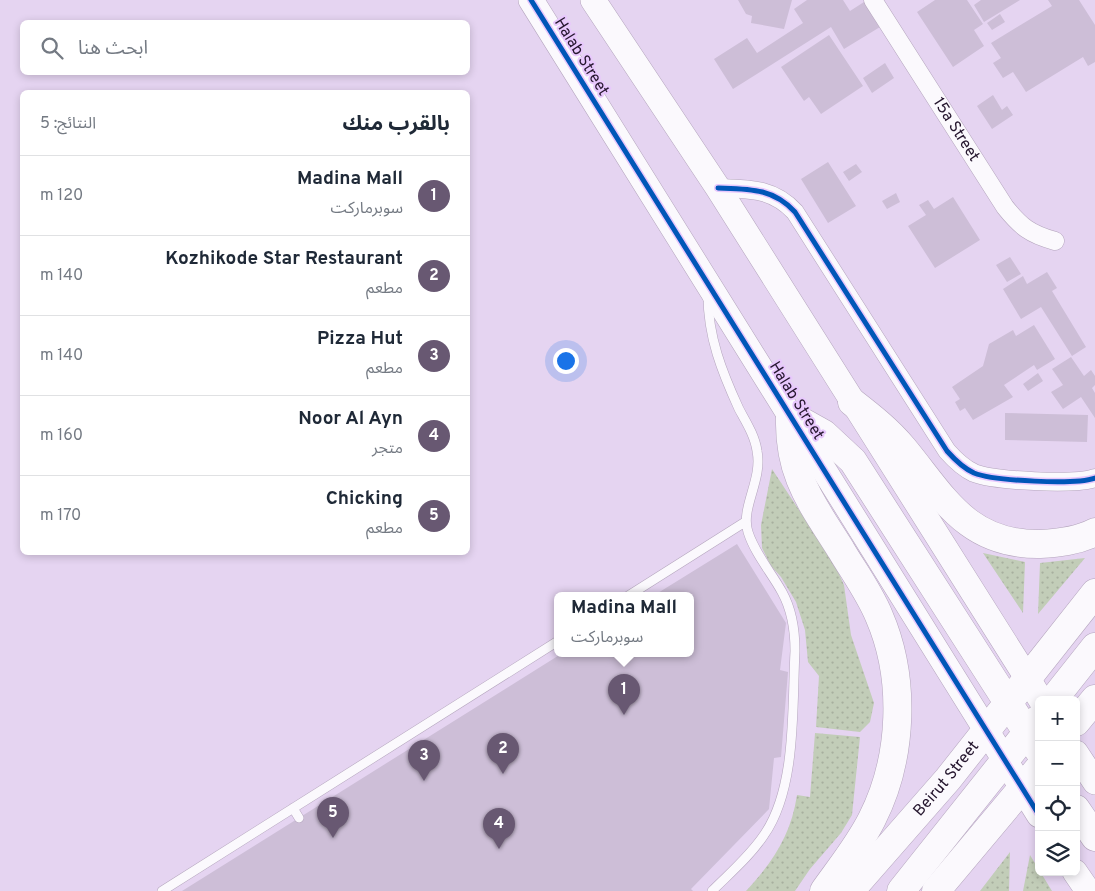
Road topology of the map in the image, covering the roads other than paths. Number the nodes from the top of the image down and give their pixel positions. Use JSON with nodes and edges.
{"nodes":[{"id":1,"x":531,"y":0,"type":"edge"},
{"id":2,"x":593,"y":0,"type":"edge"},
{"id":3,"x":873,"y":0,"type":"edge"},
{"id":4,"x":718,"y":188,"type":"junction"},
{"id":5,"x":1055,"y":241,"type":"dead end"},
{"id":6,"x":708,"y":283,"type":"junction"},
{"id":7,"x":852,"y":402,"type":"junction"},
{"id":8,"x":790,"y":415,"type":"junction"},
{"id":9,"x":1095,"y":478,"type":"edge"},
{"id":10,"x":745,"y":522,"type":"junction"},
{"id":11,"x":1095,"y":532,"type":"edge"},
{"id":12,"x":634,"y":592,"type":"edge"},
{"id":13,"x":1095,"y":593,"type":"edge"},
{"id":14,"x":554,"y":644,"type":"edge"},
{"id":15,"x":1095,"y":647,"type":"edge"},
{"id":16,"x":1035,"y":689,"type":"edge"},
{"id":17,"x":1056,"y":696,"type":"edge"},
{"id":18,"x":1095,"y":699,"type":"edge"},
{"id":19,"x":1008,"y":704,"type":"junction"},
{"id":20,"x":1080,"y":717,"type":"edge"},
{"id":21,"x":987,"y":730,"type":"junction"},
{"id":22,"x":1035,"y":734,"type":"edge"},
{"id":23,"x":1080,"y":759,"type":"edge"},
{"id":24,"x":1005,"y":760,"type":"junction"},
{"id":25,"x":1031,"y":778,"type":"edge"},
{"id":26,"x":1095,"y":782,"type":"edge"},
{"id":27,"x":1035,"y":796,"type":"edge"},
{"id":28,"x":293,"y":808,"type":"junction"},
{"id":29,"x":1080,"y":815,"type":"edge"},
{"id":30,"x":300,"y":818,"type":"dead end"},
{"id":31,"x":1095,"y":837,"type":"edge"},
{"id":32,"x":1079,"y":876,"type":"edge"},
{"id":33,"x":171,"y":886,"type":"junction"},
{"id":34,"x":157,"y":891,"type":"edge"},
{"id":35,"x":162,"y":891,"type":"edge"},
{"id":36,"x":712,"y":891,"type":"edge"},
{"id":37,"x":824,"y":891,"type":"edge"},
{"id":38,"x":850,"y":891,"type":"edge"},
{"id":39,"x":901,"y":891,"type":"edge"},
{"id":40,"x":936,"y":891,"type":"edge"},
{"id":41,"x":1088,"y":891,"type":"edge"}],
"edges":[{"from":1,"to":6,"type":"street","name":"Halab Street"},
{"from":2,"to":4,"type":"street"},
{"from":3,"to":5,"type":"street","name":"15a Street"},
{"from":4,"to":7,"type":"street"},
{"from":4,"to":9,"type":"street"},
{"from":6,"to":8,"type":"street","name":"Halab Street"},
{"from":6,"to":10,"type":"lane"},
{"from":7,"to":11,"type":"main road"},
{"from":7,"to":16,"type":"street"},
{"from":8,"to":19,"type":"main road"},
{"from":8,"to":21,"type":"street","name":"Halab Street"},
{"from":8,"to":37,"type":"main road"},
{"from":10,"to":12,"type":"lane"},
{"from":10,"to":36,"type":"lane"},
{"from":13,"to":16,"type":"main road","name":"Beirut Street"},
{"from":14,"to":28,"type":"lane"},
{"from":15,"to":17,"type":"main road"},
{"from":16,"to":19,"type":"main road","name":"Beirut Street"},
{"from":18,"to":20,"type":"main road"},
{"from":19,"to":21,"type":"main road","name":"Beirut Street"},
{"from":19,"to":22,"type":"main road"},
{"from":21,"to":24,"type":"street","name":"Halab Street"},
{"from":21,"to":38,"type":"main road","name":"Beirut Street"},
{"from":22,"to":24,"type":"main road"},
{"from":23,"to":26,"type":"street"},
{"from":24,"to":25,"type":"street","name":"Halab Street"},
{"from":24,"to":39,"type":"main road"},
{"from":25,"to":27,"type":"street","name":"Halab Street"},
{"from":25,"to":40,"type":"main road"},
{"from":28,"to":30,"type":"lane"},
{"from":28,"to":33,"type":"lane"},
{"from":29,"to":31,"type":"main road"},
{"from":32,"to":41,"type":"street"},
{"from":33,"to":34,"type":"lane"},
{"from":33,"to":35,"type":"lane"}]}
